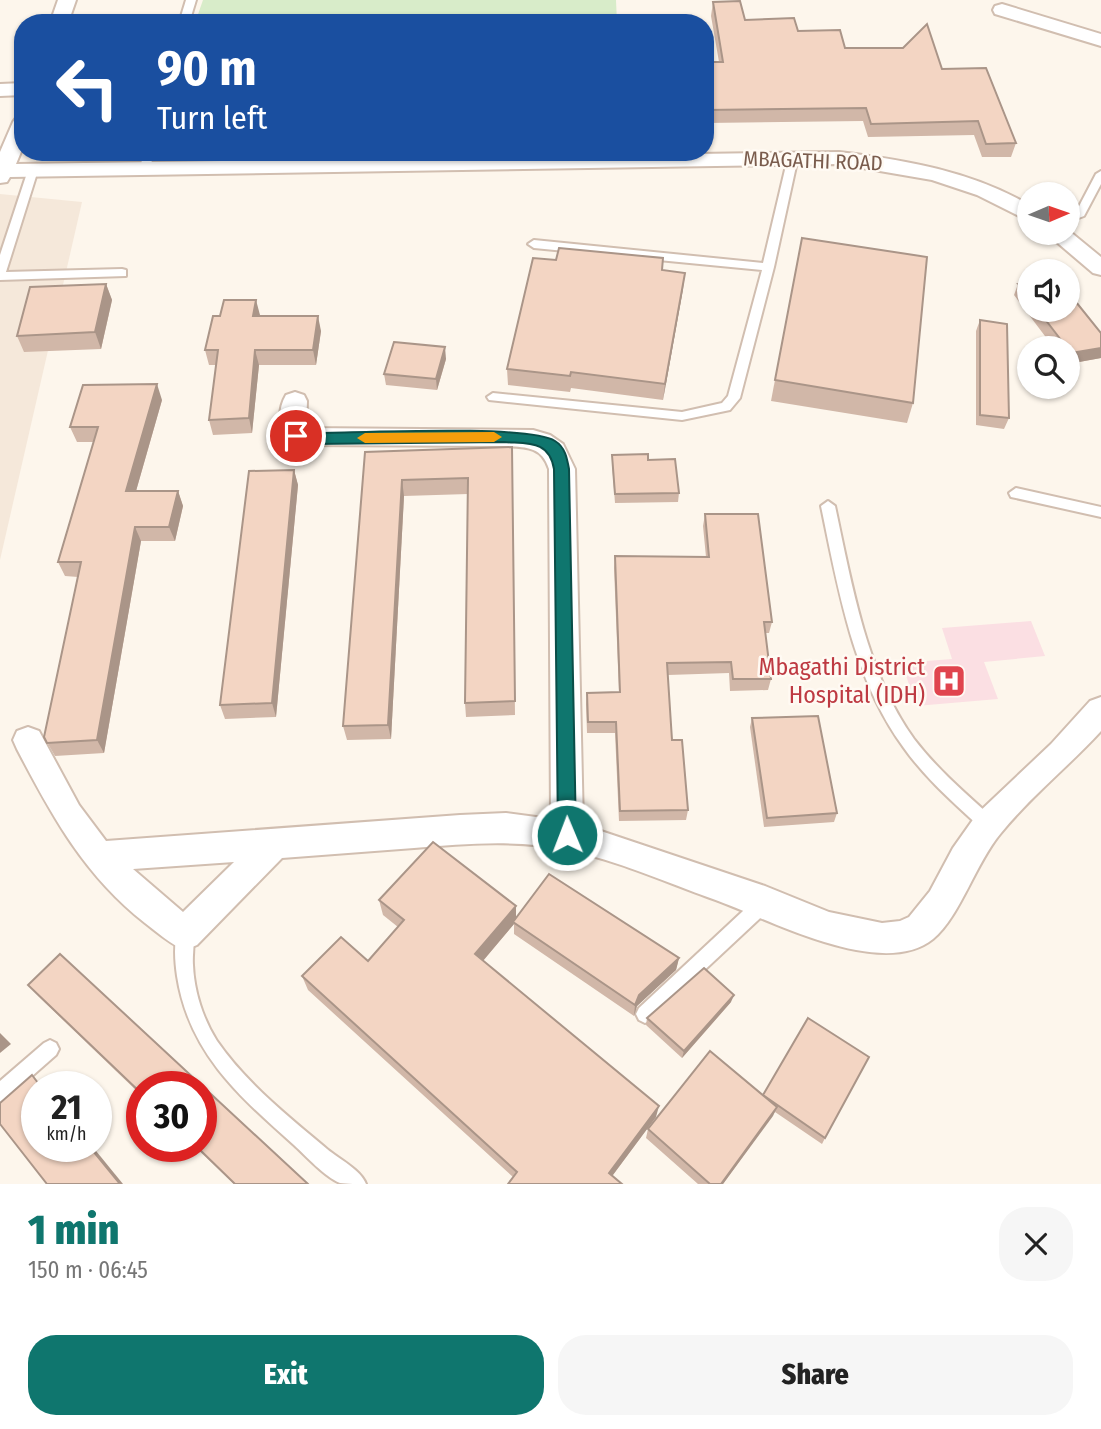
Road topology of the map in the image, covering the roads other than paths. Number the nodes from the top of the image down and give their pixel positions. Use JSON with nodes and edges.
{"nodes":[{"id":1,"x":1003,"y":9,"type":"dead end"},
{"id":2,"x":1097,"y":33,"type":"edge"},
{"id":3,"x":14,"y":144,"type":"edge"},
{"id":4,"x":714,"y":157,"type":"edge"},
{"id":5,"x":793,"y":157,"type":"junction"},
{"id":6,"x":136,"y":161,"type":"edge"},
{"id":7,"x":33,"y":170,"type":"junction"},
{"id":8,"x":2,"y":173,"type":"edge"},
{"id":9,"x":1101,"y":174,"type":"edge"},
{"id":10,"x":1017,"y":207,"type":"edge"},
{"id":11,"x":1080,"y":213,"type":"edge"},
{"id":12,"x":534,"y":244,"type":"dead end"},
{"id":13,"x":1073,"y":245,"type":"edge"},
{"id":14,"x":768,"y":267,"type":"junction"},
{"id":15,"x":1100,"y":267,"type":"edge"},
{"id":16,"x":0,"y":273,"type":"edge"},
{"id":17,"x":122,"y":273,"type":"dead end"},
{"id":18,"x":493,"y":397,"type":"dead end"},
{"id":19,"x":295,"y":401,"type":"dead end"},
{"id":20,"x":1016,"y":493,"type":"dead end"},
{"id":21,"x":828,"y":506,"type":"dead end"},
{"id":22,"x":1101,"y":512,"type":"edge"},
{"id":23,"x":1101,"y":710,"type":"edge"},
{"id":24,"x":28,"y":740,"type":"dead end"},
{"id":25,"x":988,"y":824,"type":"junction"},
{"id":26,"x":567,"y":835,"type":"junction"},
{"id":27,"x":276,"y":842,"type":"junction"},
{"id":28,"x":98,"y":857,"type":"junction"},
{"id":29,"x":765,"y":902,"type":"junction"},
{"id":30,"x":185,"y":934,"type":"junction"},
{"id":31,"x":645,"y":1014,"type":"edge"},
{"id":32,"x":50,"y":1049,"type":"dead end"},
{"id":33,"x":0,"y":1093,"type":"edge"},
{"id":34,"x":357,"y":1184,"type":"edge"}],
"edges":[{"from":1,"to":2,"type":"street"},
{"from":3,"to":8,"type":"street"},
{"from":4,"to":5,"type":"street","name":"MBAGATHI ROAD"},
{"from":5,"to":10,"type":"street","name":"MBAGATHI ROAD"},
{"from":5,"to":14,"type":"lane"},
{"from":6,"to":7,"type":"street","name":"MBAGATHI ROAD"},
{"from":7,"to":8,"type":"street","name":"MBAGATHI ROAD"},
{"from":7,"to":16,"type":"lane"},
{"from":9,"to":11,"type":"lane"},
{"from":12,"to":14,"type":"lane"},
{"from":13,"to":15,"type":"street"},
{"from":14,"to":18,"type":"lane"},
{"from":16,"to":17,"type":"lane"},
{"from":19,"to":26,"type":"street"},
{"from":20,"to":22,"type":"lane"},
{"from":21,"to":25,"type":"lane"},
{"from":23,"to":25,"type":"street"},
{"from":24,"to":28,"type":"street"},
{"from":25,"to":29,"type":"street"},
{"from":26,"to":27,"type":"street"},
{"from":26,"to":29,"type":"street"},
{"from":27,"to":28,"type":"street"},
{"from":27,"to":30,"type":"street"},
{"from":28,"to":30,"type":"street"},
{"from":29,"to":31,"type":"lane"},
{"from":30,"to":34,"type":"lane"},
{"from":32,"to":33,"type":"lane"}]}
